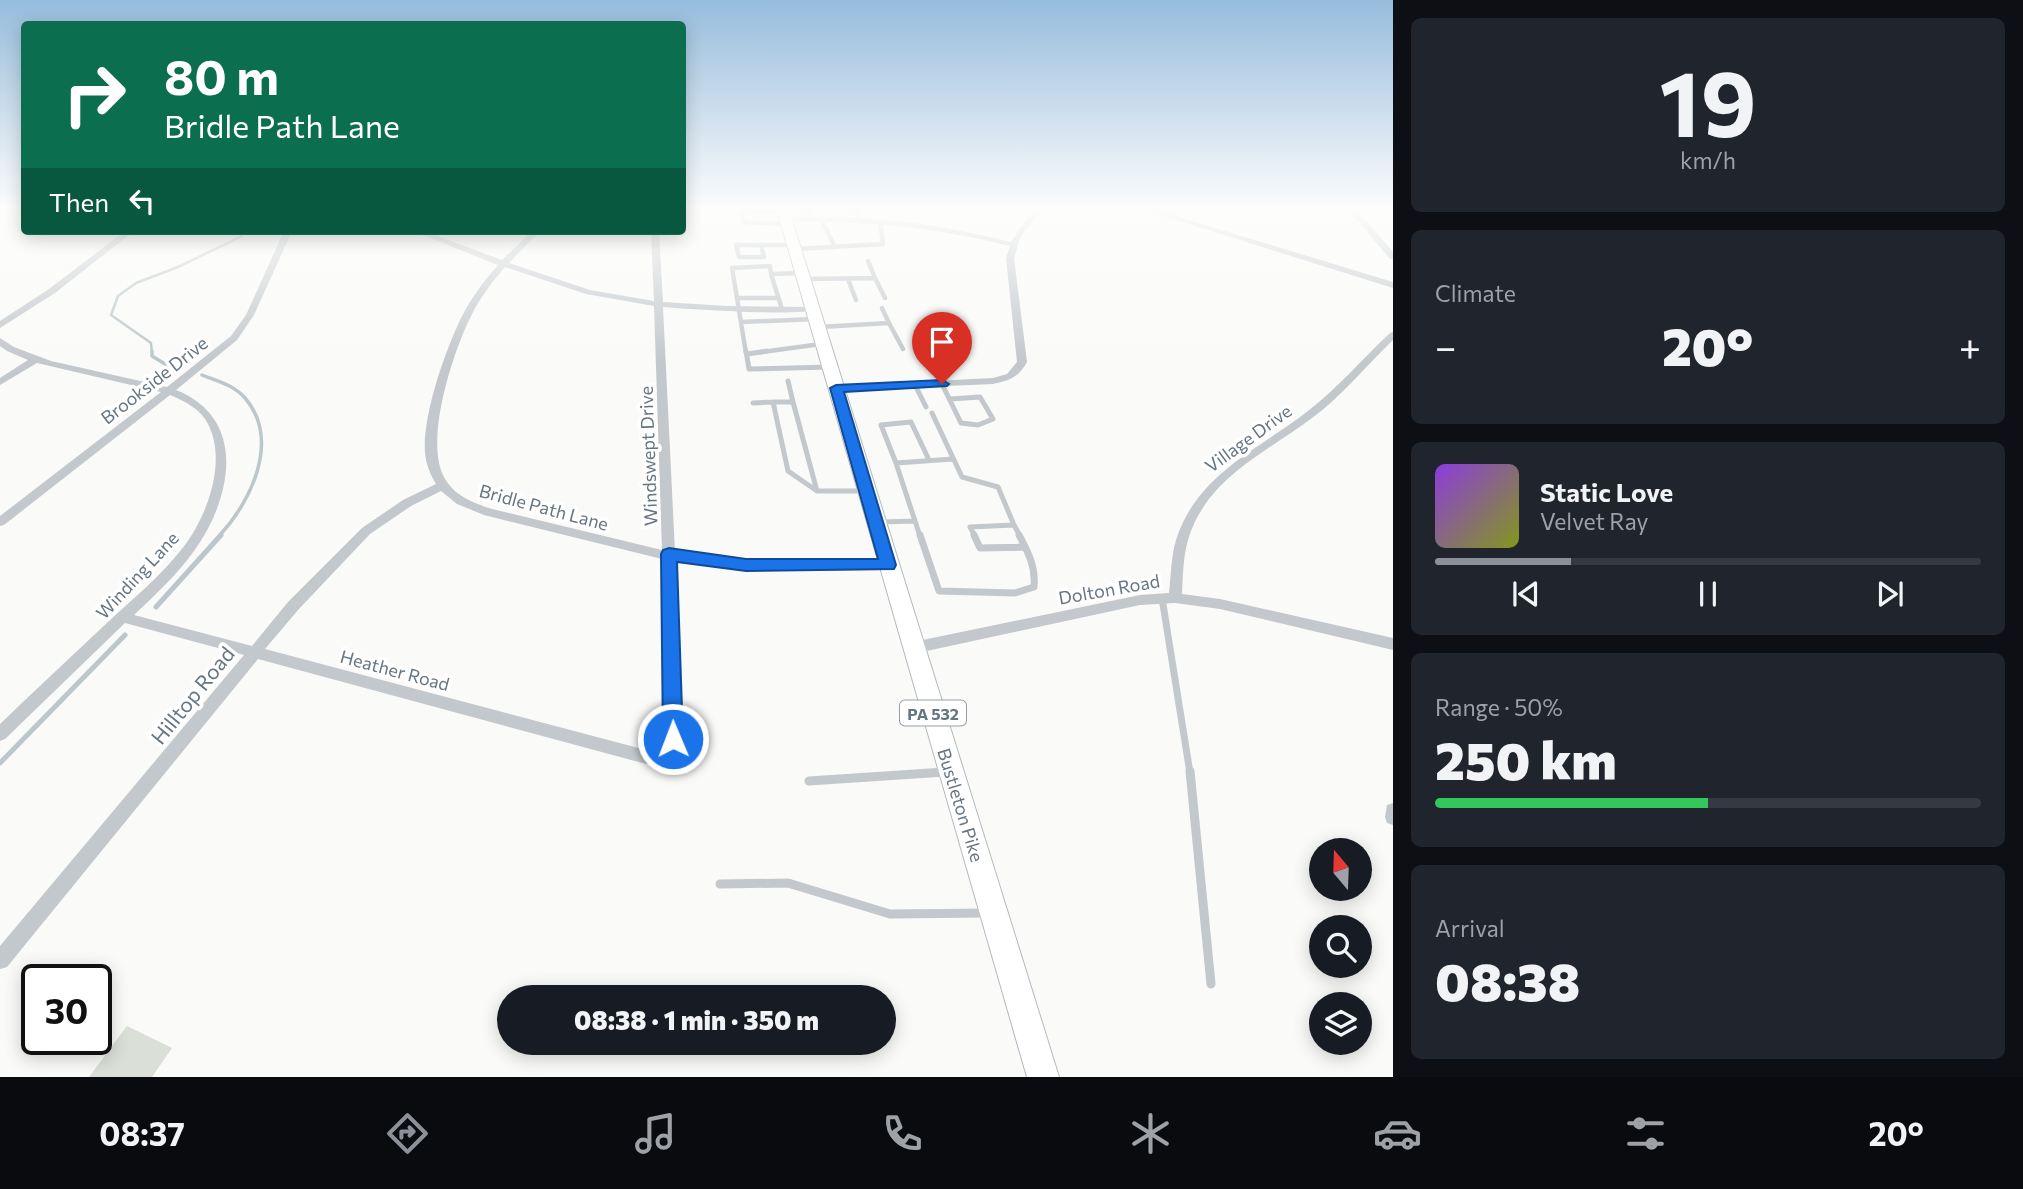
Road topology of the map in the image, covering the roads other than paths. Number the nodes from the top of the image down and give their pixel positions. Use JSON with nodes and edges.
{"nodes":[{"id":1,"x":92,"y":260,"type":"edge"},
{"id":2,"x":274,"y":260,"type":"edge"},
{"id":3,"x":499,"y":260,"type":"edge"},
{"id":4,"x":657,"y":260,"type":"edge"},
{"id":5,"x":798,"y":260,"type":"edge"},
{"id":6,"x":1010,"y":260,"type":"edge"},
{"id":7,"x":1312,"y":260,"type":"edge"},
{"id":8,"x":868,"y":261,"type":"dead end"},
{"id":9,"x":504,"y":262,"type":"junction"},
{"id":10,"x":771,"y":274,"type":"junction"},
{"id":11,"x":803,"y":276,"type":"junction"},
{"id":12,"x":875,"y":278,"type":"junction"},
{"id":13,"x":848,"y":279,"type":"junction"},
{"id":14,"x":1393,"y":285,"type":"edge"},
{"id":15,"x":737,"y":298,"type":"junction"},
{"id":16,"x":778,"y":298,"type":"junction"},
{"id":17,"x":885,"y":298,"type":"dead end"},
{"id":18,"x":856,"y":300,"type":"dead end"},
{"id":19,"x":660,"y":303,"type":"junction"},
{"id":20,"x":882,"y":307,"type":"dead end"},
{"id":21,"x":738,"y":308,"type":"junction"},
{"id":22,"x":782,"y":309,"type":"junction"},
{"id":23,"x":815,"y":318,"type":"junction"},
{"id":24,"x":741,"y":322,"type":"junction"},
{"id":25,"x":889,"y":323,"type":"junction"},
{"id":26,"x":0,"y":325,"type":"edge"},
{"id":27,"x":1393,"y":335,"type":"edge"},
{"id":28,"x":0,"y":341,"type":"edge"},
{"id":29,"x":823,"y":344,"type":"junction"},
{"id":30,"x":903,"y":349,"type":"dead end"},
{"id":31,"x":747,"y":354,"type":"junction"},
{"id":32,"x":36,"y":359,"type":"junction"},
{"id":33,"x":833,"y":378,"type":"junction"},
{"id":34,"x":788,"y":381,"type":"dead end"},
{"id":35,"x":0,"y":382,"type":"edge"},
{"id":36,"x":972,"y":382,"type":"junction"},
{"id":37,"x":942,"y":384,"type":"junction"},
{"id":38,"x":915,"y":385,"type":"junction"},
{"id":39,"x":169,"y":391,"type":"junction"},
{"id":40,"x":980,"y":397,"type":"junction"},
{"id":41,"x":950,"y":399,"type":"junction"},
{"id":42,"x":774,"y":402,"type":"junction"},
{"id":43,"x":793,"y":402,"type":"junction"},
{"id":44,"x":753,"y":403,"type":"dead end"},
{"id":45,"x":926,"y":407,"type":"dead end"},
{"id":46,"x":932,"y":413,"type":"dead end"},
{"id":47,"x":953,"y":459,"type":"junction"},
{"id":48,"x":929,"y":460,"type":"junction"},
{"id":49,"x":896,"y":463,"type":"junction"},
{"id":50,"x":443,"y":485,"type":"junction"},
{"id":51,"x":817,"y":491,"type":"junction"},
{"id":52,"x":866,"y":491,"type":"junction"},
{"id":53,"x":915,"y":521,"type":"junction"},
{"id":54,"x":0,"y":522,"type":"edge"},
{"id":55,"x":876,"y":523,"type":"junction"},
{"id":56,"x":1014,"y":524,"type":"junction"},
{"id":57,"x":1025,"y":547,"type":"junction"},
{"id":58,"x":669,"y":554,"type":"junction"},
{"id":59,"x":888,"y":565,"type":"junction"},
{"id":60,"x":1169,"y":598,"type":"junction"},
{"id":61,"x":123,"y":617,"type":"junction"},
{"id":62,"x":1393,"y":644,"type":"edge"},
{"id":63,"x":913,"y":648,"type":"junction"},
{"id":64,"x":254,"y":651,"type":"junction"},
{"id":65,"x":0,"y":734,"type":"edge"},
{"id":66,"x":656,"y":756,"type":"joint"},
{"id":67,"x":951,"y":771,"type":"junction"},
{"id":68,"x":808,"y":781,"type":"dead end"},
{"id":69,"x":1393,"y":811,"type":"edge"},
{"id":70,"x":1393,"y":817,"type":"edge"},
{"id":71,"x":720,"y":884,"type":"dead end"},
{"id":72,"x":993,"y":913,"type":"junction"},
{"id":73,"x":0,"y":960,"type":"edge"},
{"id":74,"x":1211,"y":984,"type":"dead end"},
{"id":75,"x":1044,"y":1077,"type":"edge"}],
"edges":[{"from":1,"to":26,"type":"street"},
{"from":2,"to":39,"type":"street","name":"Brookside Drive"},
{"from":3,"to":9,"type":"street"},
{"from":4,"to":19,"type":"street","name":"Windswept Drive"},
{"from":5,"to":11,"type":"main road","name":"Bustleton Pike","number":"PA 532"},
{"from":6,"to":36,"type":"street"},
{"from":7,"to":14,"type":"street"},
{"from":8,"to":12,"type":"lane"},
{"from":9,"to":19,"type":"street"},
{"from":9,"to":50,"type":"street"},
{"from":10,"to":11,"type":"lane"},
{"from":10,"to":15,"type":"lane"},
{"from":10,"to":16,"type":"lane"},
{"from":11,"to":13,"type":"lane"},
{"from":11,"to":23,"type":"main road","name":"Bustleton Pike","number":"PA 532"},
{"from":12,"to":13,"type":"lane"},
{"from":12,"to":17,"type":"lane"},
{"from":13,"to":18,"type":"lane"},
{"from":15,"to":16,"type":"lane"},
{"from":15,"to":21,"type":"lane"},
{"from":16,"to":22,"type":"lane"},
{"from":19,"to":21,"type":"street"},
{"from":19,"to":58,"type":"street","name":"Windswept Drive"},
{"from":20,"to":25,"type":"lane"},
{"from":21,"to":22,"type":"street"},
{"from":21,"to":24,"type":"lane"},
{"from":22,"to":23,"type":"street"},
{"from":23,"to":24,"type":"lane"},
{"from":23,"to":25,"type":"lane"},
{"from":23,"to":29,"type":"main road","name":"Bustleton Pike","number":"PA 532"},
{"from":24,"to":31,"type":"lane"},
{"from":25,"to":30,"type":"lane"},
{"from":27,"to":60,"type":"street","name":"Village Drive"},
{"from":28,"to":32,"type":"street","name":"Winding Lane"},
{"from":29,"to":31,"type":"lane"},
{"from":29,"to":33,"type":"main road","name":"Bustleton Pike","number":"PA 532"},
{"from":31,"to":33,"type":"lane"},
{"from":32,"to":35,"type":"street"},
{"from":32,"to":39,"type":"street","name":"Winding Lane"},
{"from":33,"to":38,"type":"street"},
{"from":33,"to":52,"type":"main road","name":"Bustleton Pike","number":"PA 532"},
{"from":34,"to":43,"type":"lane"},
{"from":36,"to":37,"type":"street"},
{"from":36,"to":40,"type":"lane"},
{"from":37,"to":38,"type":"street"},
{"from":37,"to":41,"type":"lane"},
{"from":38,"to":45,"type":"lane"},
{"from":39,"to":54,"type":"street","name":"Brookside Drive"},
{"from":39,"to":61,"type":"street","name":"Winding Lane"},
{"from":40,"to":41,"type":"lane"},
{"from":40,"to":41,"type":"lane"},
{"from":42,"to":43,"type":"lane"},
{"from":42,"to":44,"type":"lane"},
{"from":42,"to":51,"type":"lane"},
{"from":43,"to":51,"type":"lane"},
{"from":46,"to":47,"type":"lane"},
{"from":47,"to":48,"type":"lane"},
{"from":47,"to":56,"type":"lane"},
{"from":48,"to":49,"type":"lane"},
{"from":48,"to":49,"type":"lane"},
{"from":49,"to":53,"type":"lane"},
{"from":50,"to":58,"type":"street","name":"Bridle Path Lane"},
{"from":50,"to":64,"type":"street","name":"Hilltop Road"},
{"from":51,"to":52,"type":"lane"},
{"from":52,"to":55,"type":"main road","name":"Bustleton Pike","number":"PA 532"},
{"from":53,"to":55,"type":"lane"},
{"from":53,"to":57,"type":"lane"},
{"from":55,"to":59,"type":"main road","name":"Bustleton Pike","number":"PA 532"},
{"from":56,"to":57,"type":"lane"},
{"from":56,"to":57,"type":"lane"},
{"from":58,"to":59,"type":"street","name":"Bridle Path Lane"},
{"from":58,"to":66,"type":"street","name":"Windswept Drive"},
{"from":59,"to":63,"type":"main road","name":"Bustleton Pike","number":"PA 532"},
{"from":60,"to":62,"type":"street","name":"Dolton Road"},
{"from":60,"to":63,"type":"street","name":"Dolton Road"},
{"from":60,"to":74,"type":"lane"},
{"from":61,"to":64,"type":"street","name":"Heather Road"},
{"from":61,"to":65,"type":"street","name":"Winding Lane"},
{"from":63,"to":67,"type":"main road","name":"Bustleton Pike","number":"PA 532"},
{"from":64,"to":66,"type":"street","name":"Heather Road"},
{"from":64,"to":73,"type":"street","name":"Hilltop Road"},
{"from":67,"to":68,"type":"lane"},
{"from":67,"to":72,"type":"main road","name":"Bustleton Pike","number":"PA 532"},
{"from":69,"to":70,"type":"street"},
{"from":71,"to":72,"type":"lane"},
{"from":72,"to":75,"type":"main road","name":"Bustleton Pike","number":"PA 532"}]}
